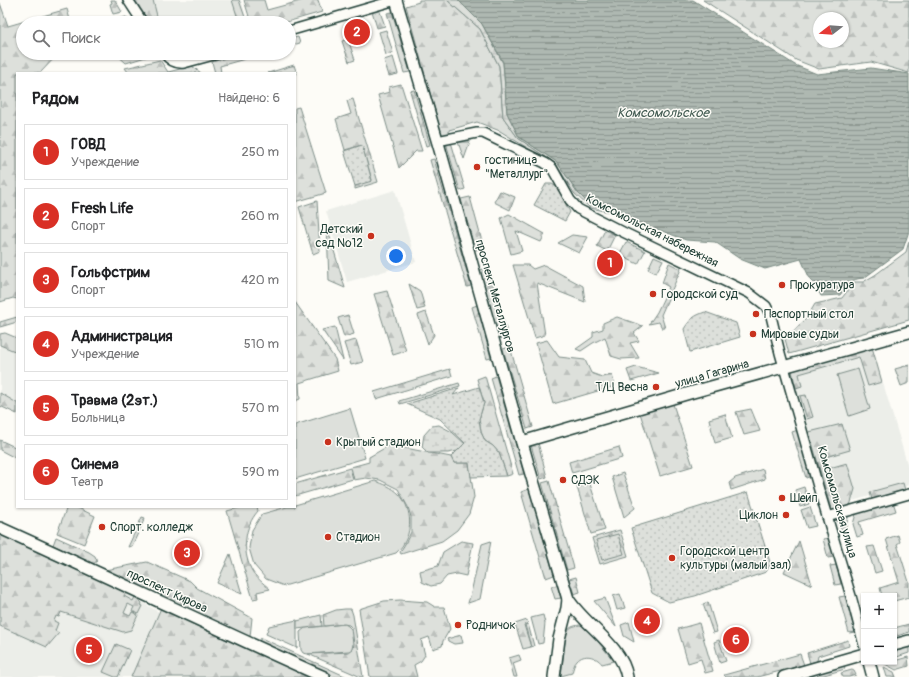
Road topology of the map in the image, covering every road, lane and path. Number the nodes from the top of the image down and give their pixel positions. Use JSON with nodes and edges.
{"nodes":[{"id":1,"x":128,"y":0,"type":"edge"},
{"id":2,"x":396,"y":0,"type":"edge"},
{"id":3,"x":138,"y":16,"type":"edge"},
{"id":4,"x":296,"y":29,"type":"edge"},
{"id":5,"x":171,"y":60,"type":"edge"},
{"id":6,"x":195,"y":60,"type":"edge"},
{"id":7,"x":437,"y":141,"type":"junction"},
{"id":8,"x":909,"y":332,"type":"edge"},
{"id":9,"x":785,"y":367,"type":"junction"},
{"id":10,"x":522,"y":442,"type":"junction"},
{"id":11,"x":909,"y":494,"type":"edge"},
{"id":12,"x":827,"y":517,"type":"junction"},
{"id":13,"x":0,"y":528,"type":"edge"},
{"id":14,"x":568,"y":599,"type":"junction"},
{"id":15,"x":587,"y":621,"type":"junction"},
{"id":16,"x":561,"y":631,"type":"junction"},
{"id":17,"x":861,"y":634,"type":"edge"},
{"id":18,"x":909,"y":641,"type":"edge"},
{"id":19,"x":897,"y":645,"type":"edge"},
{"id":20,"x":861,"y":655,"type":"edge"},
{"id":21,"x":622,"y":660,"type":"junction"},
{"id":22,"x":870,"y":665,"type":"edge"},
{"id":23,"x":324,"y":677,"type":"edge"},
{"id":24,"x":554,"y":677,"type":"edge"},
{"id":25,"x":627,"y":677,"type":"edge"},
{"id":26,"x":631,"y":677,"type":"edge"},
{"id":27,"x":784,"y":677,"type":"edge"},
{"id":28,"x":873,"y":677,"type":"edge"}],
"edges":[{"from":1,"to":3,"type":"street"},
{"from":2,"to":4,"type":"street"},
{"from":2,"to":7,"type":"main road","name":"проспект Металлургов"},
{"from":5,"to":6,"type":"street"},
{"from":7,"to":9,"type":"street","name":"Комсомольская набережная"},
{"from":7,"to":10,"type":"main road","name":"проспект Металлургов"},
{"from":8,"to":9,"type":"main road","name":"улица Гагарина"},
{"from":9,"to":10,"type":"main road","name":"улица Гагарина"},
{"from":9,"to":12,"type":"street","name":"Комсомольская улица"},
{"from":10,"to":14,"type":"main road","name":"проспект Металлургов"},
{"from":11,"to":12,"type":"street"},
{"from":12,"to":17,"type":"street","name":"Комсомольская улица"},
{"from":13,"to":23,"type":"main road","name":"проспект Кирова"},
{"from":14,"to":15,"type":"main road","name":"проспект Металлургов"},
{"from":14,"to":16,"type":"main road","name":"проспект Металлургов"},
{"from":15,"to":16,"type":"main road"},
{"from":15,"to":21,"type":"main road","name":"проспект Металлургов"},
{"from":16,"to":24,"type":"main road","name":"проспект Металлургов"},
{"from":18,"to":19,"type":"main road"},
{"from":20,"to":27,"type":"main road"},
{"from":21,"to":25,"type":"main road"},
{"from":21,"to":26,"type":"main road"},
{"from":22,"to":28,"type":"main road"}]}
